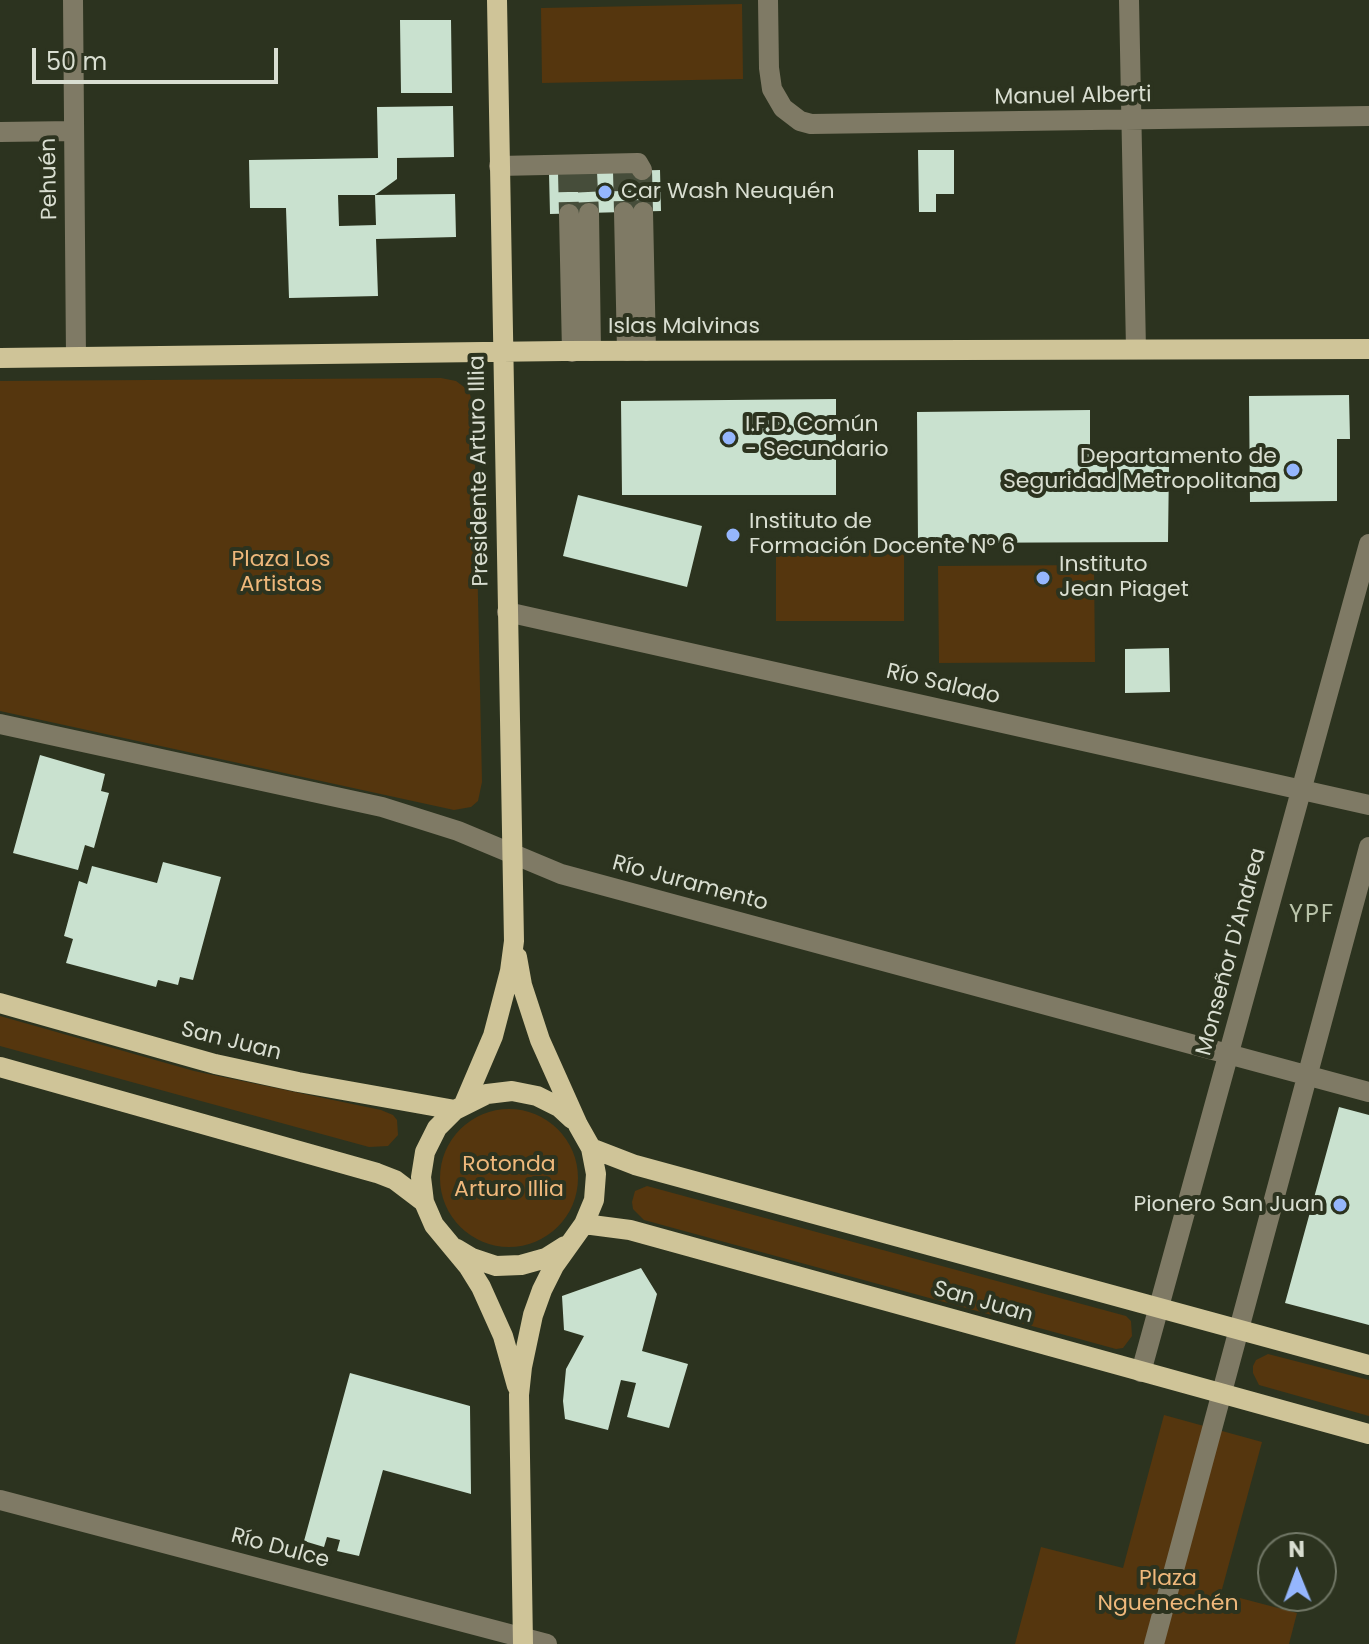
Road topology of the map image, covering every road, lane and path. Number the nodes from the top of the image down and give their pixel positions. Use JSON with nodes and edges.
{"nodes":[{"id":1,"x":73,"y":0,"type":"edge"},
{"id":2,"x":497,"y":0,"type":"edge"},
{"id":3,"x":768,"y":0,"type":"edge"},
{"id":4,"x":1129,"y":0,"type":"edge"},
{"id":5,"x":1369,"y":116,"type":"edge"},
{"id":6,"x":1132,"y":120,"type":"junction"},
{"id":7,"x":74,"y":131,"type":"junction"},
{"id":8,"x":0,"y":132,"type":"edge"},
{"id":9,"x":499,"y":166,"type":"junction"},
{"id":10,"x":629,"y":168,"type":"dead end"},
{"id":11,"x":633,"y":212,"type":"tunnel mouth"},
{"id":12,"x":579,"y":213,"type":"tunnel mouth"},
{"id":13,"x":1136,"y":349,"type":"junction"},
{"id":14,"x":1369,"y":349,"type":"edge"},
{"id":15,"x":636,"y":351,"type":"junction"},
{"id":16,"x":502,"y":352,"type":"junction"},
{"id":17,"x":582,"y":352,"type":"junction"},
{"id":18,"x":76,"y":357,"type":"junction"},
{"id":19,"x":0,"y":358,"type":"edge"},
{"id":20,"x":1369,"y":544,"type":"edge"},
{"id":21,"x":507,"y":612,"type":"junction"},
{"id":22,"x":0,"y":724,"type":"edge"},
{"id":23,"x":1301,"y":789,"type":"junction"},
{"id":24,"x":1369,"y":805,"type":"edge"},
{"id":25,"x":1369,"y":847,"type":"edge"},
{"id":26,"x":513,"y":853,"type":"junction"},
{"id":27,"x":514,"y":941,"type":"junction"},
{"id":28,"x":0,"y":1003,"type":"edge"},
{"id":29,"x":1229,"y":1054,"type":"junction"},
{"id":30,"x":0,"y":1067,"type":"edge"},
{"id":31,"x":1308,"y":1075,"type":"junction"},
{"id":32,"x":1369,"y":1092,"type":"edge"},
{"id":33,"x":459,"y":1107,"type":"junction"},
{"id":34,"x":578,"y":1125,"type":"junction"},
{"id":35,"x":591,"y":1148,"type":"junction"},
{"id":36,"x":424,"y":1202,"type":"junction"},
{"id":37,"x":584,"y":1224,"type":"junction"},
{"id":38,"x":450,"y":1244,"type":"junction"},
{"id":39,"x":567,"y":1245,"type":"junction"},
{"id":40,"x":1158,"y":1308,"type":"junction"},
{"id":41,"x":1240,"y":1331,"type":"junction"},
{"id":42,"x":1369,"y":1365,"type":"edge"},
{"id":43,"x":1141,"y":1372,"type":"junction"},
{"id":44,"x":519,"y":1395,"type":"junction"},
{"id":45,"x":1223,"y":1395,"type":"junction"},
{"id":46,"x":1369,"y":1434,"type":"edge"},
{"id":47,"x":0,"y":1500,"type":"edge"},
{"id":48,"x":523,"y":1641,"type":"edge"},
{"id":49,"x":547,"y":1644,"type":"edge"},
{"id":50,"x":1154,"y":1644,"type":"edge"}],
"edges":[{"from":1,"to":7,"type":"street","name":"Pehuén"},
{"from":2,"to":9,"type":"main road","name":"Presidente Arturo Illia"},
{"from":3,"to":6,"type":"street","name":"Manuel Alberti"},
{"from":4,"to":6,"type":"street"},
{"from":5,"to":6,"type":"street","name":"Manuel Alberti"},
{"from":6,"to":13,"type":"street"},
{"from":7,"to":8,"type":"street"},
{"from":7,"to":18,"type":"street","name":"Pehuén"},
{"from":9,"to":10,"type":"street"},
{"from":9,"to":16,"type":"main road","name":"Presidente Arturo Illia"},
{"from":11,"to":15,"type":"street"},
{"from":12,"to":17,"type":"street"},
{"from":13,"to":14,"type":"main road","name":"Islas Malvinas"},
{"from":13,"to":15,"type":"main road","name":"Islas Malvinas"},
{"from":15,"to":17,"type":"main road","name":"Islas Malvinas"},
{"from":16,"to":17,"type":"main road","name":"Islas Malvinas"},
{"from":16,"to":18,"type":"main road","name":"Islas Malvinas"},
{"from":16,"to":21,"type":"main road","name":"Presidente Arturo Illia"},
{"from":18,"to":19,"type":"main road","name":"Islas Malvinas"},
{"from":20,"to":23,"type":"street","name":"Monseñor D'Andrea"},
{"from":21,"to":23,"type":"street","name":"Río Salado"},
{"from":21,"to":26,"type":"main road","name":"Presidente Arturo Illia"},
{"from":22,"to":26,"type":"street","name":"Río Juramento"},
{"from":23,"to":24,"type":"street","name":"Río Salado"},
{"from":23,"to":29,"type":"street","name":"Monseñor D'Andrea"},
{"from":25,"to":31,"type":"street"},
{"from":26,"to":27,"type":"main road","name":"Presidente Arturo Illia"},
{"from":26,"to":29,"type":"street","name":"Río Juramento"},
{"from":27,"to":33,"type":"main road","name":"Presidente Arturo Illia"},
{"from":27,"to":34,"type":"main road","name":"Presidente Arturo Illia"},
{"from":28,"to":33,"type":"main road","name":"San Juan"},
{"from":29,"to":31,"type":"street","name":"Río Juramento"},
{"from":29,"to":40,"type":"street","name":"Monseñor D'Andrea"},
{"from":30,"to":36,"type":"main road"},
{"from":31,"to":32,"type":"street","name":"Río Juramento"},
{"from":31,"to":41,"type":"street"},
{"from":33,"to":34,"type":"main road","name":"Presidente Arturo Illia"},
{"from":33,"to":36,"type":"main road","name":"Presidente Arturo Illia"},
{"from":34,"to":35,"type":"main road","name":"Presidente Arturo Illia"},
{"from":35,"to":37,"type":"main road","name":"Presidente Arturo Illia"},
{"from":35,"to":40,"type":"main road","name":"San Juan"},
{"from":36,"to":38,"type":"main road","name":"Presidente Arturo Illia"},
{"from":37,"to":39,"type":"main road","name":"Presidente Arturo Illia"},
{"from":37,"to":43,"type":"main road","name":"San Juan"},
{"from":38,"to":39,"type":"main road","name":"Presidente Arturo Illia"},
{"from":38,"to":44,"type":"main road","name":"Presidente Arturo Illia"},
{"from":39,"to":44,"type":"main road","name":"Presidente Arturo Illia"},
{"from":40,"to":41,"type":"main road","name":"San Juan"},
{"from":40,"to":43,"type":"street","name":"Monseñor D'Andrea"},
{"from":41,"to":42,"type":"main road","name":"San Juan"},
{"from":41,"to":45,"type":"street"},
{"from":43,"to":45,"type":"main road","name":"San Juan"},
{"from":44,"to":48,"type":"main road","name":"Presidente Arturo Illia"},
{"from":45,"to":46,"type":"main road","name":"San Juan"},
{"from":45,"to":50,"type":"street"},
{"from":47,"to":48,"type":"street","name":"Río Dulce"},
{"from":48,"to":49,"type":"street","name":"Río Dulce"}]}
